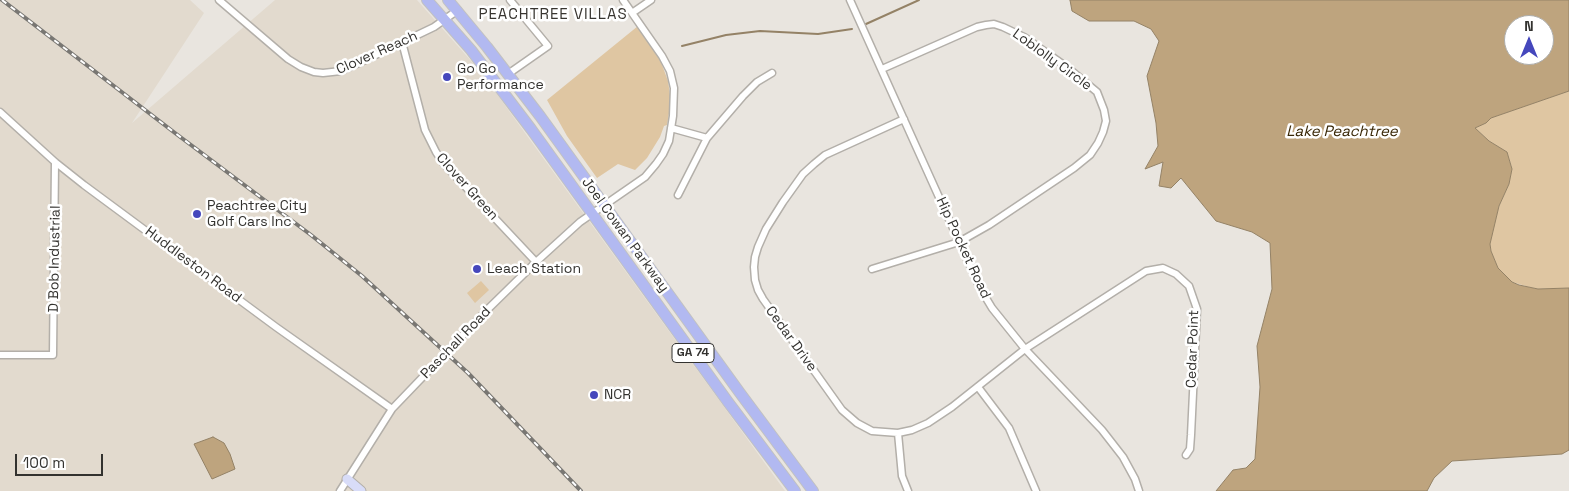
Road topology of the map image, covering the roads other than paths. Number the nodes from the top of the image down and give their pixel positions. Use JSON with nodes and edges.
{"nodes":[{"id":1,"x":220,"y":0,"type":"edge"},
{"id":2,"x":428,"y":0,"type":"edge"},
{"id":3,"x":448,"y":0,"type":"edge"},
{"id":4,"x":510,"y":0,"type":"edge"},
{"id":5,"x":623,"y":0,"type":"edge"},
{"id":6,"x":651,"y":0,"type":"edge"},
{"id":7,"x":850,"y":0,"type":"edge"},
{"id":8,"x":458,"y":10,"type":"junction"},
{"id":9,"x":632,"y":13,"type":"junction"},
{"id":10,"x":442,"y":23,"type":"junction"},
{"id":11,"x":402,"y":42,"type":"junction"},
{"id":12,"x":882,"y":69,"type":"junction"},
{"id":13,"x":772,"y":73,"type":"dead end"},
{"id":14,"x":508,"y":74,"type":"junction"},
{"id":15,"x":0,"y":112,"type":"edge"},
{"id":16,"x":904,"y":119,"type":"junction"},
{"id":17,"x":671,"y":128,"type":"junction"},
{"id":18,"x":707,"y":138,"type":"junction"},
{"id":19,"x":55,"y":162,"type":"junction"},
{"id":20,"x":678,"y":194,"type":"dead end"},
{"id":21,"x":604,"y":206,"type":"junction"},
{"id":22,"x":592,"y":214,"type":"junction"},
{"id":23,"x":959,"y":242,"type":"junction"},
{"id":24,"x":536,"y":262,"type":"junction"},
{"id":25,"x":872,"y":269,"type":"dead end"},
{"id":26,"x":1025,"y":349,"type":"junction"},
{"id":27,"x":0,"y":355,"type":"edge"},
{"id":28,"x":978,"y":387,"type":"junction"},
{"id":29,"x":392,"y":409,"type":"junction"},
{"id":30,"x":898,"y":433,"type":"junction"},
{"id":31,"x":1186,"y":455,"type":"dead end"},
{"id":32,"x":348,"y":479,"type":"junction"},
{"id":33,"x":340,"y":491,"type":"edge"},
{"id":34,"x":360,"y":491,"type":"edge"},
{"id":35,"x":795,"y":491,"type":"edge"},
{"id":36,"x":813,"y":491,"type":"edge"},
{"id":37,"x":908,"y":491,"type":"edge"},
{"id":38,"x":1036,"y":491,"type":"edge"},
{"id":39,"x":1140,"y":491,"type":"edge"}],
"edges":[{"from":1,"to":11,"type":"street","name":"Clover Reach"},
{"from":2,"to":10,"type":"main road","name":"Joel Cowan Parkway","number":"GA 74"},
{"from":3,"to":8,"type":"main road","name":"Joel Cowan Parkway","number":"GA 74"},
{"from":4,"to":14,"type":"street"},
{"from":5,"to":9,"type":"street","name":"Paschall Road"},
{"from":6,"to":9,"type":"street"},
{"from":7,"to":12,"type":"street","name":"Hip Pocket Road"},
{"from":8,"to":10,"type":"street","name":"Clover Reach"},
{"from":8,"to":14,"type":"main road","name":"Joel Cowan Parkway","number":"GA 74"},
{"from":9,"to":17,"type":"street","name":"Paschall Road"},
{"from":10,"to":11,"type":"street","name":"Clover Reach"},
{"from":10,"to":22,"type":"main road","name":"Joel Cowan Parkway","number":"GA 74"},
{"from":11,"to":24,"type":"street","name":"Clover Green"},
{"from":12,"to":16,"type":"street","name":"Hip Pocket Road"},
{"from":12,"to":23,"type":"street","name":"Loblolly Circle"},
{"from":13,"to":18,"type":"street"},
{"from":14,"to":21,"type":"main road","name":"Joel Cowan Parkway","number":"GA 74"},
{"from":15,"to":19,"type":"street","name":"Huddleston Road"},
{"from":16,"to":23,"type":"street","name":"Hip Pocket Road"},
{"from":16,"to":30,"type":"street","name":"Cedar Drive"},
{"from":17,"to":18,"type":"street"},
{"from":17,"to":21,"type":"street","name":"Paschall Road"},
{"from":18,"to":20,"type":"street"},
{"from":19,"to":27,"type":"street","name":"D Bob Industrial"},
{"from":19,"to":29,"type":"street","name":"Huddleston Road"},
{"from":21,"to":22,"type":"street","name":"Paschall Road"},
{"from":21,"to":36,"type":"main road","name":"Joel Cowan Parkway","number":"GA 74"},
{"from":22,"to":24,"type":"street","name":"Paschall Road"},
{"from":22,"to":35,"type":"main road","name":"Joel Cowan Parkway","number":"GA 74"},
{"from":23,"to":25,"type":"street","name":"Loblolly Circle"},
{"from":23,"to":26,"type":"street","name":"Hip Pocket Road"},
{"from":24,"to":29,"type":"street","name":"Paschall Road"},
{"from":26,"to":28,"type":"street","name":"Cedar Drive"},
{"from":26,"to":31,"type":"street","name":"Cedar Point"},
{"from":26,"to":39,"type":"street","name":"Hip Pocket Road"},
{"from":28,"to":30,"type":"street","name":"Cedar Drive"},
{"from":28,"to":38,"type":"street"},
{"from":29,"to":32,"type":"street","name":"Paschall Road"},
{"from":30,"to":37,"type":"street"},
{"from":32,"to":33,"type":"street","name":"Paschall Road"},
{"from":32,"to":34,"type":"street"}]}
